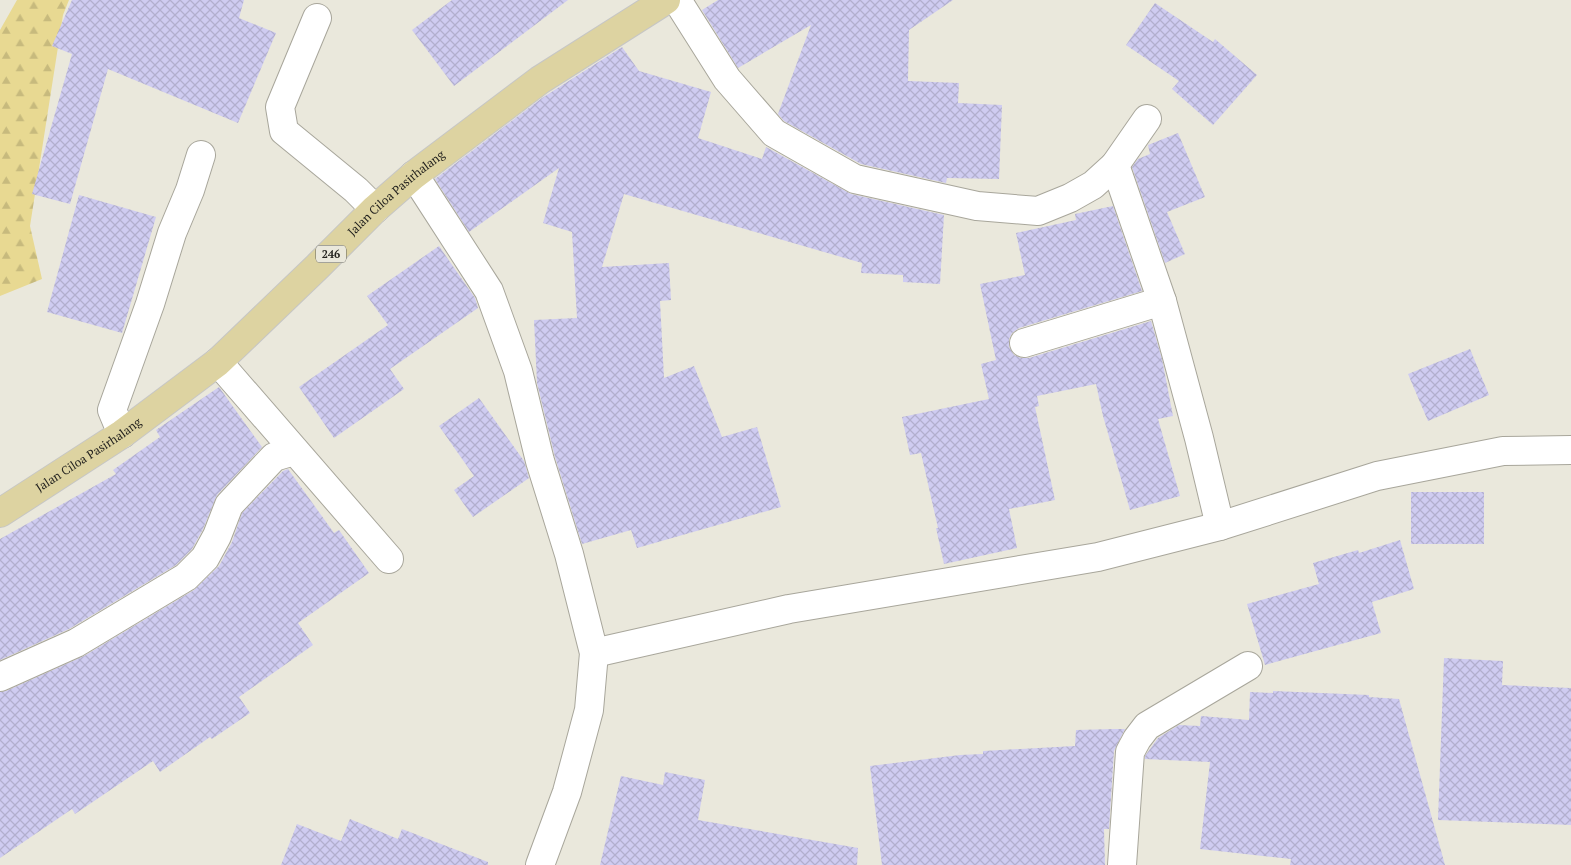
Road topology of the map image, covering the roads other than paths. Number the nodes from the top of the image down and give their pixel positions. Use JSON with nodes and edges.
{"nodes":[{"id":1,"x":666,"y":0,"type":"edge"},
{"id":2,"x":677,"y":0,"type":"edge"},
{"id":3,"x":317,"y":18,"type":"dead end"},
{"id":4,"x":1147,"y":119,"type":"dead end"},
{"id":5,"x":201,"y":154,"type":"dead end"},
{"id":6,"x":1115,"y":165,"type":"junction"},
{"id":7,"x":414,"y":175,"type":"junction"},
{"id":8,"x":375,"y":209,"type":"junction"},
{"id":9,"x":1162,"y":301,"type":"junction"},
{"id":10,"x":1024,"y":343,"type":"dead end"},
{"id":11,"x":218,"y":362,"type":"junction"},
{"id":12,"x":122,"y":434,"type":"junction"},
{"id":13,"x":1571,"y":450,"type":"edge"},
{"id":14,"x":294,"y":451,"type":"junction"},
{"id":15,"x":0,"y":514,"type":"edge"},
{"id":16,"x":1220,"y":526,"type":"junction"},
{"id":17,"x":389,"y":559,"type":"dead end"},
{"id":18,"x":594,"y":653,"type":"junction"},
{"id":19,"x":1248,"y":666,"type":"dead end"},
{"id":20,"x":0,"y":677,"type":"edge"},
{"id":21,"x":540,"y":865,"type":"edge"},
{"id":22,"x":1122,"y":865,"type":"edge"}],
"edges":[{"from":1,"to":7,"type":"main road","name":"Jalan Ciloa Pasirhalang","number":"246"},
{"from":2,"to":6,"type":"street"},
{"from":3,"to":8,"type":"street"},
{"from":4,"to":6,"type":"street"},
{"from":5,"to":12,"type":"street"},
{"from":6,"to":9,"type":"street"},
{"from":7,"to":8,"type":"main road","name":"Jalan Ciloa Pasirhalang","number":"246"},
{"from":7,"to":18,"type":"street"},
{"from":8,"to":11,"type":"main road","name":"Jalan Ciloa Pasirhalang","number":"246"},
{"from":9,"to":10,"type":"street"},
{"from":9,"to":16,"type":"street"},
{"from":11,"to":12,"type":"main road","name":"Jalan Ciloa Pasirhalang","number":"246"},
{"from":11,"to":14,"type":"street"},
{"from":12,"to":15,"type":"main road","name":"Jalan Ciloa Pasirhalang","number":"246"},
{"from":13,"to":16,"type":"street"},
{"from":14,"to":17,"type":"street"},
{"from":14,"to":20,"type":"street"},
{"from":16,"to":18,"type":"street"},
{"from":18,"to":21,"type":"street"},
{"from":19,"to":22,"type":"street"}]}
